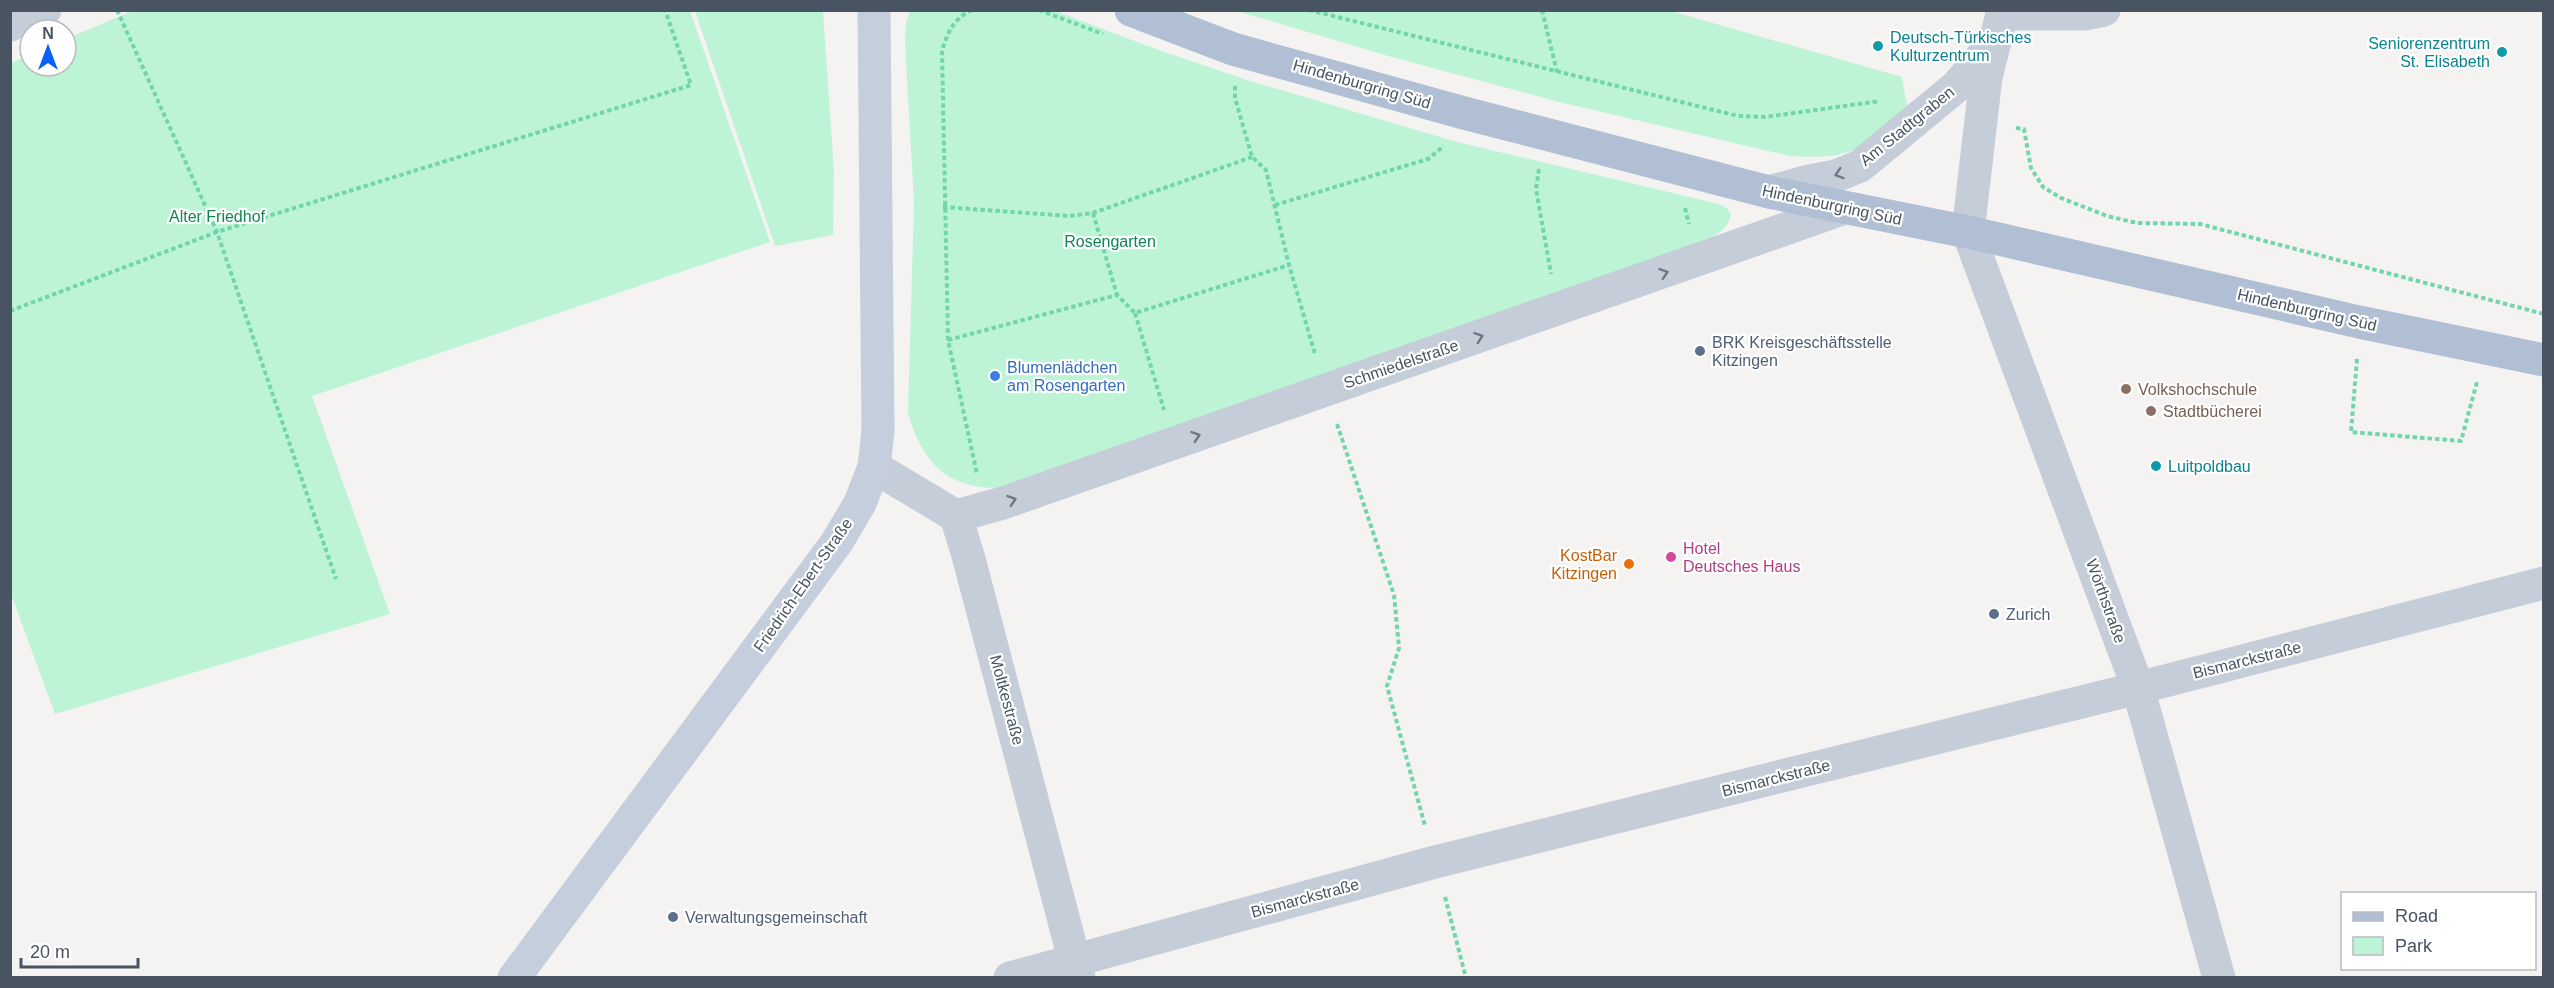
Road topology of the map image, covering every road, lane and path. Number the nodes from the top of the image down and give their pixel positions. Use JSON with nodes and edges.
{"nodes":[{"id":1,"x":45,"y":10,"type":"edge"},
{"id":2,"x":117,"y":10,"type":"edge"},
{"id":3,"x":665,"y":10,"type":"edge"},
{"id":4,"x":874,"y":10,"type":"edge"},
{"id":5,"x":972,"y":10,"type":"edge"},
{"id":6,"x":1131,"y":10,"type":"edge"},
{"id":7,"x":1542,"y":10,"type":"edge"},
{"id":8,"x":2104,"y":10,"type":"edge"},
{"id":9,"x":1999,"y":22,"type":"edge"},
{"id":10,"x":10,"y":25,"type":"edge"},
{"id":11,"x":1557,"y":72,"type":"dead end"},
{"id":12,"x":1235,"y":83,"type":"dead end"},
{"id":13,"x":1455,"y":148,"type":"dead end"},
{"id":14,"x":1252,"y":158,"type":"junction"},
{"id":15,"x":1529,"y":166,"type":"dead end"},
{"id":16,"x":1539,"y":168,"type":"junction"},
{"id":17,"x":1551,"y":171,"type":"dead end"},
{"id":18,"x":1769,"y":192,"type":"junction"},
{"id":19,"x":1275,"y":206,"type":"junction"},
{"id":20,"x":1684,"y":206,"type":"dead end"},
{"id":21,"x":943,"y":207,"type":"junction"},
{"id":22,"x":1845,"y":208,"type":"junction"},
{"id":23,"x":1093,"y":213,"type":"junction"},
{"id":24,"x":217,"y":232,"type":"junction"},
{"id":25,"x":1688,"y":232,"type":"dead end"},
{"id":26,"x":1968,"y":232,"type":"junction"},
{"id":27,"x":1289,"y":265,"type":"junction"},
{"id":28,"x":1552,"y":277,"type":"dead end"},
{"id":29,"x":1117,"y":295,"type":"junction"},
{"id":30,"x":10,"y":311,"type":"edge"},
{"id":31,"x":1135,"y":313,"type":"junction"},
{"id":32,"x":2359,"y":322,"type":"junction"},
{"id":33,"x":948,"y":340,"type":"junction"},
{"id":34,"x":2483,"y":349,"type":"junction"},
{"id":35,"x":2544,"y":360,"type":"edge"},
{"id":36,"x":1326,"y":390,"type":"junction"},
{"id":37,"x":1164,"y":412,"type":"dead end"},
{"id":38,"x":874,"y":467,"type":"junction"},
{"id":39,"x":980,"y":483,"type":"dead end"},
{"id":40,"x":956,"y":516,"type":"junction"},
{"id":41,"x":336,"y":579,"type":"dead end"},
{"id":42,"x":2544,"y":584,"type":"edge"},
{"id":43,"x":2139,"y":688,"type":"junction"},
{"id":44,"x":1435,"y":862,"type":"junction"},
{"id":45,"x":1078,"y":969,"type":"edge"},
{"id":46,"x":514,"y":978,"type":"edge"},
{"id":47,"x":1010,"y":978,"type":"edge"},
{"id":48,"x":1466,"y":978,"type":"edge"},
{"id":49,"x":2219,"y":978,"type":"edge"}],
"edges":[{"from":1,"to":10,"type":"street"},
{"from":2,"to":24,"type":"path"},
{"from":3,"to":24,"type":"path"},
{"from":4,"to":38,"type":"street","name":"Friedrich-Ebert-Straße"},
{"from":5,"to":21,"type":"path"},
{"from":6,"to":18,"type":"main road","name":"Hindenburgring Süd"},
{"from":7,"to":11,"type":"path"},
{"from":8,"to":9,"type":"street"},
{"from":9,"to":18,"type":"street","name":"Am Stadtgraben","one_way":true},
{"from":9,"to":26,"type":"street"},
{"from":12,"to":14,"type":"path"},
{"from":13,"to":19,"type":"path"},
{"from":14,"to":19,"type":"path"},
{"from":14,"to":23,"type":"path"},
{"from":15,"to":16,"type":"path"},
{"from":16,"to":17,"type":"path"},
{"from":16,"to":28,"type":"path"},
{"from":18,"to":22,"type":"main road","name":"Hindenburgring Süd"},
{"from":19,"to":27,"type":"path"},
{"from":20,"to":25,"type":"path"},
{"from":21,"to":23,"type":"path"},
{"from":21,"to":33,"type":"path"},
{"from":22,"to":26,"type":"main road","name":"Hindenburgring Süd"},
{"from":36,"to":22,"type":"street","name":"Schmiedelstraße","one_way":true},
{"from":23,"to":29,"type":"path"},
{"from":24,"to":30,"type":"path"},
{"from":24,"to":41,"type":"path"},
{"from":26,"to":32,"type":"main road","name":"Hindenburgring Süd"},
{"from":26,"to":43,"type":"street","name":"Wörthstraße"},
{"from":27,"to":31,"type":"path"},
{"from":27,"to":36,"type":"path"},
{"from":29,"to":31,"type":"path"},
{"from":29,"to":33,"type":"path"},
{"from":31,"to":37,"type":"path"},
{"from":32,"to":34,"type":"main road","name":"Hindenburgring Süd"},
{"from":32,"to":34,"type":"path"},
{"from":33,"to":39,"type":"path"},
{"from":34,"to":35,"type":"main road","name":"Hindenburgring Süd"},
{"from":40,"to":36,"type":"street","name":"Schmiedelstraße","one_way":true},
{"from":36,"to":44,"type":"path"},
{"from":38,"to":40,"type":"street"},
{"from":38,"to":46,"type":"street","name":"Friedrich-Ebert-Straße"},
{"from":40,"to":45,"type":"street","name":"Moltkestraße"},
{"from":42,"to":43,"type":"street","name":"Bismarckstraße"},
{"from":43,"to":44,"type":"street","name":"Bismarckstraße"},
{"from":43,"to":49,"type":"street","name":"Wörthstraße"},
{"from":44,"to":45,"type":"street","name":"Bismarckstraße"},
{"from":44,"to":48,"type":"path"},
{"from":45,"to":47,"type":"street","name":"Bismarckstraße"}]}
